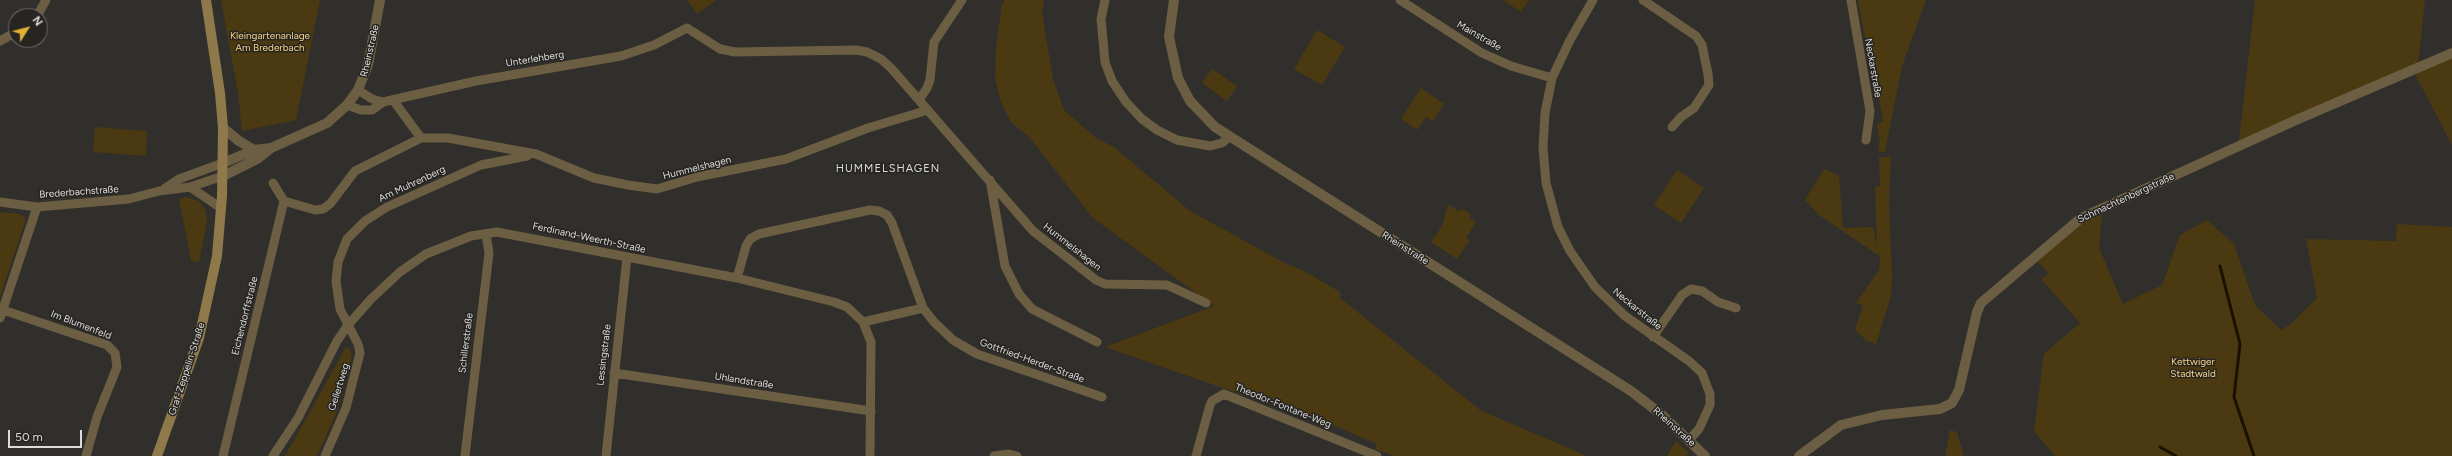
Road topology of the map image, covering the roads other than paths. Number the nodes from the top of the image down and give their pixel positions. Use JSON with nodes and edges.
{"nodes":[{"id":1,"x":206,"y":0,"type":"edge"},
{"id":2,"x":380,"y":0,"type":"edge"},
{"id":3,"x":962,"y":0,"type":"edge"},
{"id":4,"x":1105,"y":0,"type":"edge"},
{"id":5,"x":1174,"y":0,"type":"edge"},
{"id":6,"x":1400,"y":0,"type":"edge"},
{"id":7,"x":1593,"y":0,"type":"edge"},
{"id":8,"x":1643,"y":0,"type":"edge"},
{"id":9,"x":1851,"y":0,"type":"edge"},
{"id":10,"x":687,"y":28,"type":"joint"},
{"id":11,"x":2452,"y":53,"type":"edge"},
{"id":12,"x":1552,"y":78,"type":"junction"},
{"id":13,"x":358,"y":90,"type":"junction"},
{"id":14,"x":393,"y":100,"type":"junction"},
{"id":15,"x":919,"y":100,"type":"junction"},
{"id":16,"x":383,"y":102,"type":"junction"},
{"id":17,"x":347,"y":105,"type":"junction"},
{"id":18,"x":928,"y":110,"type":"junction"},
{"id":19,"x":1672,"y":127,"type":"dead end"},
{"id":20,"x":223,"y":128,"type":"junction"},
{"id":21,"x":1229,"y":137,"type":"junction"},
{"id":22,"x":421,"y":138,"type":"junction"},
{"id":23,"x":1866,"y":140,"type":"dead end"},
{"id":24,"x":271,"y":148,"type":"junction"},
{"id":25,"x":254,"y":150,"type":"junction"},
{"id":26,"x":536,"y":154,"type":"junction"},
{"id":27,"x":223,"y":163,"type":"junction"},
{"id":28,"x":223,"y":176,"type":"junction"},
{"id":29,"x":990,"y":180,"type":"junction"},
{"id":30,"x":273,"y":184,"type":"dead end"},
{"id":31,"x":190,"y":187,"type":"junction"},
{"id":32,"x":159,"y":191,"type":"junction"},
{"id":33,"x":284,"y":201,"type":"junction"},
{"id":34,"x":0,"y":202,"type":"edge"},
{"id":35,"x":37,"y":207,"type":"junction"},
{"id":36,"x":221,"y":208,"type":"junction"},
{"id":37,"x":486,"y":234,"type":"junction"},
{"id":38,"x":627,"y":257,"type":"junction"},
{"id":39,"x":737,"y":278,"type":"junction"},
{"id":40,"x":1206,"y":302,"type":"dead end"},
{"id":41,"x":923,"y":308,"type":"junction"},
{"id":42,"x":1736,"y":308,"type":"dead end"},
{"id":43,"x":1,"y":314,"type":"edge"},
{"id":44,"x":862,"y":322,"type":"junction"},
{"id":45,"x":348,"y":325,"type":"junction"},
{"id":46,"x":1653,"y":336,"type":"junction"},
{"id":47,"x":1097,"y":342,"type":"dead end"},
{"id":48,"x":614,"y":373,"type":"junction"},
{"id":49,"x":1102,"y":397,"type":"dead end"},
{"id":50,"x":871,"y":411,"type":"junction"},
{"id":51,"x":1689,"y":440,"type":"junction"},
{"id":52,"x":86,"y":456,"type":"edge"},
{"id":53,"x":157,"y":456,"type":"edge"},
{"id":54,"x":223,"y":456,"type":"edge"},
{"id":55,"x":273,"y":456,"type":"edge"},
{"id":56,"x":325,"y":456,"type":"edge"},
{"id":57,"x":465,"y":456,"type":"edge"},
{"id":58,"x":606,"y":456,"type":"edge"},
{"id":59,"x":870,"y":456,"type":"edge"},
{"id":60,"x":994,"y":456,"type":"edge"},
{"id":61,"x":1017,"y":456,"type":"edge"},
{"id":62,"x":1196,"y":456,"type":"edge"},
{"id":63,"x":1377,"y":456,"type":"edge"},
{"id":64,"x":1706,"y":456,"type":"edge"},
{"id":65,"x":1799,"y":456,"type":"edge"}],
"edges":[{"from":1,"to":20,"type":"main road","name":"Graf-Zeppelin-Straße"},
{"from":2,"to":13,"type":"street","name":"Rheinstraße"},
{"from":3,"to":15,"type":"street"},
{"from":4,"to":21,"type":"street"},
{"from":5,"to":21,"type":"street","name":"Rheinstraße"},
{"from":6,"to":12,"type":"street","name":"Mainstraße"},
{"from":7,"to":12,"type":"street","name":"Neckarstraße"},
{"from":8,"to":19,"type":"street"},
{"from":9,"to":23,"type":"street","name":"Neckarstraße"},
{"from":10,"to":14,"type":"street","name":"Unterlehberg"},
{"from":10,"to":15,"type":"street","name":"Hummelshagen"},
{"from":11,"to":65,"type":"street","name":"Schmachtenbergstraße"},
{"from":12,"to":46,"type":"street","name":"Neckarstraße"},
{"from":13,"to":16,"type":"street"},
{"from":13,"to":17,"type":"street","name":"Rheinstraße"},
{"from":14,"to":16,"type":"street","name":"Unterlehberg"},
{"from":14,"to":22,"type":"street"},
{"from":15,"to":18,"type":"street","name":"Hummelshagen"},
{"from":16,"to":17,"type":"street","name":"Unterlehberg"},
{"from":17,"to":24,"type":"street","name":"Rheinstraße"},
{"from":18,"to":26,"type":"street","name":"Hummelshagen"},
{"from":18,"to":29,"type":"street","name":"Hummelshagen"},
{"from":20,"to":25,"type":"street"},
{"from":20,"to":27,"type":"main road","name":"Graf-Zeppelin-Straße"},
{"from":21,"to":51,"type":"street","name":"Rheinstraße"},
{"from":22,"to":26,"type":"street","name":"Hummelshagen"},
{"from":22,"to":33,"type":"street","name":"Hummelshagen"},
{"from":24,"to":25,"type":"street","name":"Rheinstraße"},
{"from":24,"to":28,"type":"street","name":"Rheinstraße"},
{"from":25,"to":27,"type":"street","name":"Rheinstraße"},
{"from":26,"to":45,"type":"street","name":"Am Muhrenberg"},
{"from":27,"to":28,"type":"main road","name":"Graf-Zeppelin-Straße"},
{"from":27,"to":32,"type":"street","name":"Brederbachstraße"},
{"from":28,"to":31,"type":"street","name":"Brederbachstraße"},
{"from":28,"to":36,"type":"main road","name":"Graf-Zeppelin-Straße"},
{"from":29,"to":40,"type":"street","name":"Hummelshagen"},
{"from":29,"to":47,"type":"street"},
{"from":30,"to":33,"type":"street"},
{"from":31,"to":32,"type":"street","name":"Brederbachstraße"},
{"from":31,"to":36,"type":"street"},
{"from":32,"to":35,"type":"street","name":"Brederbachstraße"},
{"from":33,"to":54,"type":"street","name":"Eichendorffstraße"},
{"from":34,"to":35,"type":"street","name":"Brederbachstraße"},
{"from":35,"to":43,"type":"street"},
{"from":36,"to":53,"type":"main road","name":"Graf-Zeppelin-Straße"},
{"from":37,"to":38,"type":"street","name":"Ferdinand-Weerth-Straße"},
{"from":37,"to":45,"type":"street","name":"Ferdinand-Weerth-Straße"},
{"from":37,"to":57,"type":"street","name":"Schillerstraße"},
{"from":38,"to":39,"type":"street","name":"Ferdinand-Weerth-Straße"},
{"from":38,"to":48,"type":"street","name":"Lessingstraße"},
{"from":39,"to":41,"type":"street","name":"Gottfried-Herder-Straße"},
{"from":39,"to":44,"type":"street","name":"Ferdinand-Weerth-Straße"},
{"from":41,"to":44,"type":"street"},
{"from":41,"to":49,"type":"street","name":"Gottfried-Herder-Straße"},
{"from":42,"to":46,"type":"street"},
{"from":43,"to":52,"type":"street","name":"Im Blumenfeld"},
{"from":44,"to":50,"type":"street","name":"Ferdinand-Weerth-Straße"},
{"from":45,"to":55,"type":"street","name":"Ferdinand-Weerth-Straße"},
{"from":45,"to":56,"type":"street","name":"Gellertweg"},
{"from":46,"to":51,"type":"street","name":"Neckarstraße"},
{"from":48,"to":50,"type":"street","name":"Uhlandstraße"},
{"from":48,"to":58,"type":"street","name":"Lessingstraße"},
{"from":50,"to":59,"type":"street","name":"Ferdinand-Weerth-Straße"},
{"from":51,"to":64,"type":"street","name":"Rheinstraße"},
{"from":60,"to":61,"type":"street"},
{"from":62,"to":63,"type":"street","name":"Theodor-Fontane-Weg"}]}
